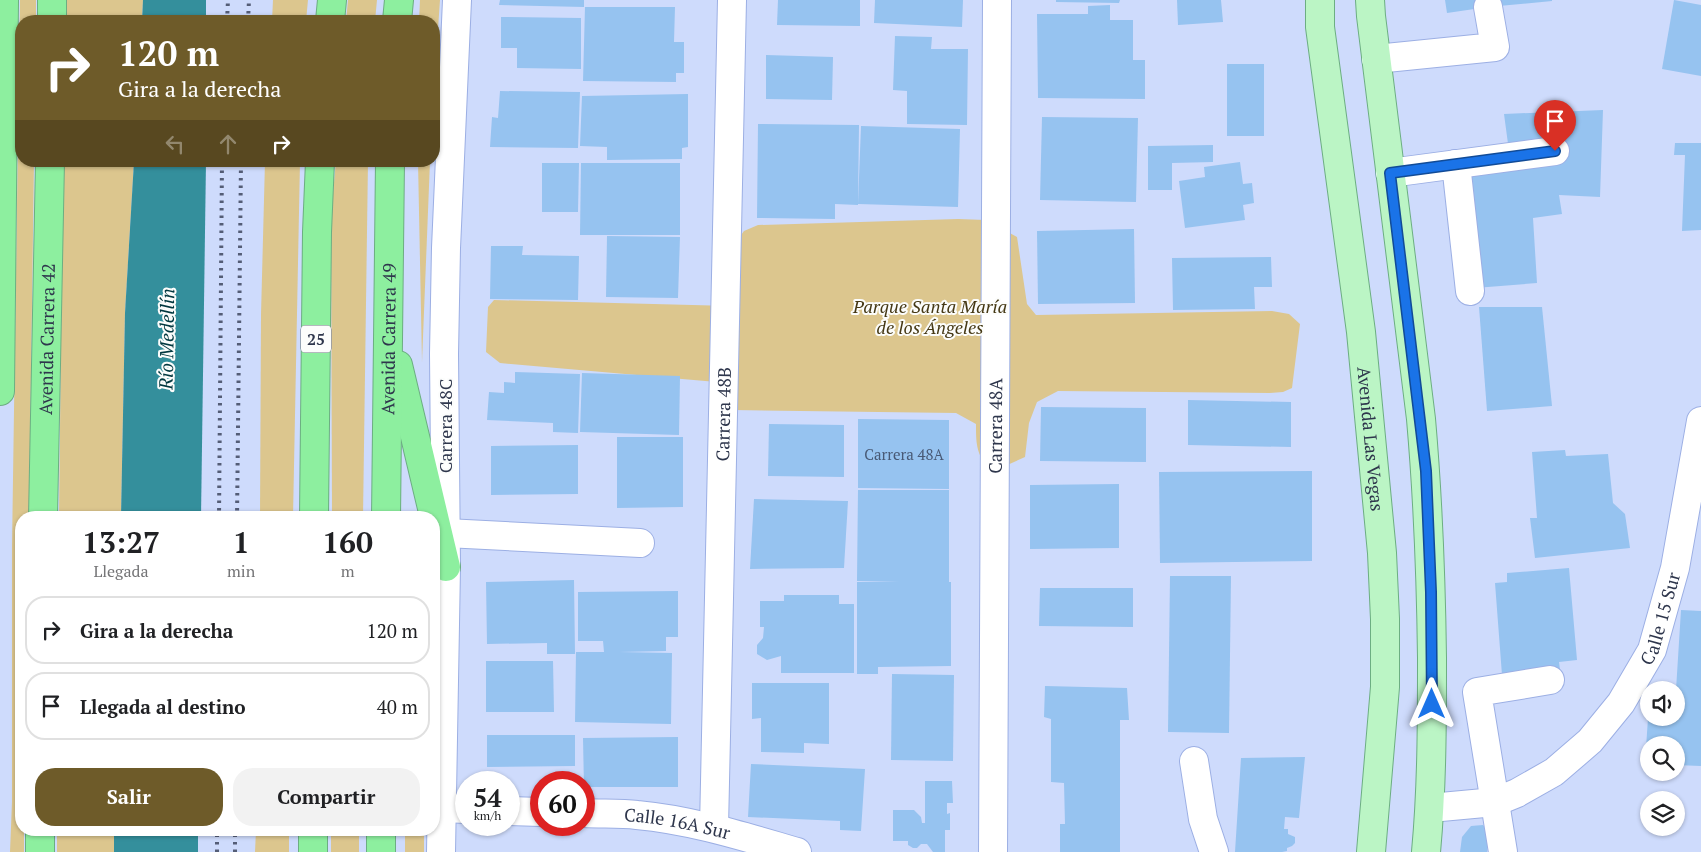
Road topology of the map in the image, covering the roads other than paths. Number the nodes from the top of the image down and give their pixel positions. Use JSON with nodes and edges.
{"nodes":[{"id":1,"x":4,"y":0,"type":"edge"},
{"id":2,"x":52,"y":0,"type":"edge"},
{"id":3,"x":332,"y":0,"type":"edge"},
{"id":4,"x":399,"y":0,"type":"edge"},
{"id":5,"x":457,"y":0,"type":"edge"},
{"id":6,"x":732,"y":0,"type":"edge"},
{"id":7,"x":997,"y":0,"type":"edge"},
{"id":8,"x":1312,"y":0,"type":"edge"},
{"id":9,"x":1320,"y":0,"type":"edge"},
{"id":10,"x":1371,"y":5,"type":"edge"},
{"id":11,"x":1488,"y":6,"type":"dead end"},
{"id":12,"x":52,"y":15,"type":"edge"},
{"id":13,"x":331,"y":15,"type":"edge"},
{"id":14,"x":398,"y":15,"type":"edge"},
{"id":15,"x":1320,"y":27,"type":"junction"},
{"id":16,"x":1376,"y":59,"type":"junction"},
{"id":17,"x":1555,"y":151,"type":"dead end"},
{"id":18,"x":1456,"y":164,"type":"junction"},
{"id":19,"x":50,"y":167,"type":"edge"},
{"id":20,"x":320,"y":167,"type":"edge"},
{"id":21,"x":390,"y":167,"type":"edge"},
{"id":22,"x":1390,"y":173,"type":"junction"},
{"id":23,"x":1470,"y":291,"type":"dead end"},
{"id":24,"x":388,"y":323,"type":"junction"},
{"id":25,"x":0,"y":391,"type":"edge"},
{"id":26,"x":1701,"y":422,"type":"edge"},
{"id":27,"x":43,"y":511,"type":"edge"},
{"id":28,"x":314,"y":511,"type":"edge"},
{"id":29,"x":386,"y":511,"type":"edge"},
{"id":30,"x":433,"y":511,"type":"edge"},
{"id":31,"x":446,"y":533,"type":"junction"},
{"id":32,"x":440,"y":543,"type":"edge"},
{"id":33,"x":640,"y":543,"type":"dead end"},
{"id":34,"x":446,"y":568,"type":"junction"},
{"id":35,"x":1550,"y":680,"type":"dead end"},
{"id":36,"x":1385,"y":687,"type":"junction"},
{"id":37,"x":1194,"y":762,"type":"dead end"},
{"id":38,"x":1495,"y":802,"type":"junction"},
{"id":39,"x":1430,"y":808,"type":"junction"},
{"id":40,"x":454,"y":809,"type":"edge"},
{"id":41,"x":595,"y":813,"type":"edge"},
{"id":42,"x":714,"y":828,"type":"junction"},
{"id":43,"x":40,"y":836,"type":"edge"},
{"id":44,"x":313,"y":836,"type":"edge"},
{"id":45,"x":381,"y":836,"type":"edge"},
{"id":46,"x":40,"y":852,"type":"edge"},
{"id":47,"x":313,"y":852,"type":"edge"},
{"id":48,"x":381,"y":852,"type":"edge"},
{"id":49,"x":441,"y":852,"type":"edge"},
{"id":50,"x":797,"y":852,"type":"edge"},
{"id":51,"x":993,"y":852,"type":"edge"},
{"id":52,"x":1214,"y":852,"type":"edge"},
{"id":53,"x":1371,"y":852,"type":"edge"},
{"id":54,"x":1390,"y":852,"type":"edge"},
{"id":55,"x":1426,"y":852,"type":"edge"},
{"id":56,"x":1503,"y":852,"type":"edge"}],
"edges":[{"from":1,"to":25,"type":"highway"},
{"from":2,"to":12,"type":"highway"},
{"from":3,"to":13,"type":"highway"},
{"from":4,"to":14,"type":"highway"},
{"from":5,"to":31,"type":"street","name":"Carrera 48C"},
{"from":6,"to":42,"type":"street","name":"Carrera 48B"},
{"from":7,"to":51,"type":"street","name":"Carrera 48A"},
{"from":8,"to":15,"type":"main road","name":"Avenida Las Vegas"},
{"from":9,"to":15,"type":"main road","name":"Avenida Las Vegas"},
{"from":10,"to":16,"type":"main road"},
{"from":11,"to":16,"type":"street"},
{"from":15,"to":36,"type":"main road","name":"Avenida Las Vegas"},
{"from":16,"to":22,"type":"main road"},
{"from":17,"to":18,"type":"street"},
{"from":18,"to":22,"type":"street"},
{"from":18,"to":23,"type":"street"},
{"from":19,"to":27,"type":"highway","name":"Avenida Carrera 42"},
{"from":20,"to":28,"type":"highway","number":"25"},
{"from":21,"to":24,"type":"highway","name":"Avenida Carrera 49"},
{"from":22,"to":39,"type":"main road"},
{"from":24,"to":29,"type":"highway","name":"Avenida Carrera 49"},
{"from":24,"to":30,"type":"highway"},
{"from":26,"to":38,"type":"street","name":"Calle 15 Sur"},
{"from":31,"to":33,"type":"street"},
{"from":31,"to":34,"type":"street","name":"Carrera 48C"},
{"from":32,"to":34,"type":"highway"},
{"from":34,"to":40,"type":"street","name":"Carrera 48C"},
{"from":35,"to":38,"type":"street"},
{"from":36,"to":53,"type":"main road","name":"Avenida Las Vegas"},
{"from":36,"to":54,"type":"main road"},
{"from":37,"to":52,"type":"street"},
{"from":38,"to":39,"type":"street","name":"Calle 15 Sur"},
{"from":38,"to":56,"type":"street"},
{"from":39,"to":55,"type":"main road"},
{"from":40,"to":49,"type":"street","name":"Carrera 48C"},
{"from":41,"to":42,"type":"street","name":"Calle 16A Sur"},
{"from":42,"to":50,"type":"street","name":"Calle 16A Sur"},
{"from":43,"to":46,"type":"highway"},
{"from":44,"to":47,"type":"highway"},
{"from":45,"to":48,"type":"highway"}]}
